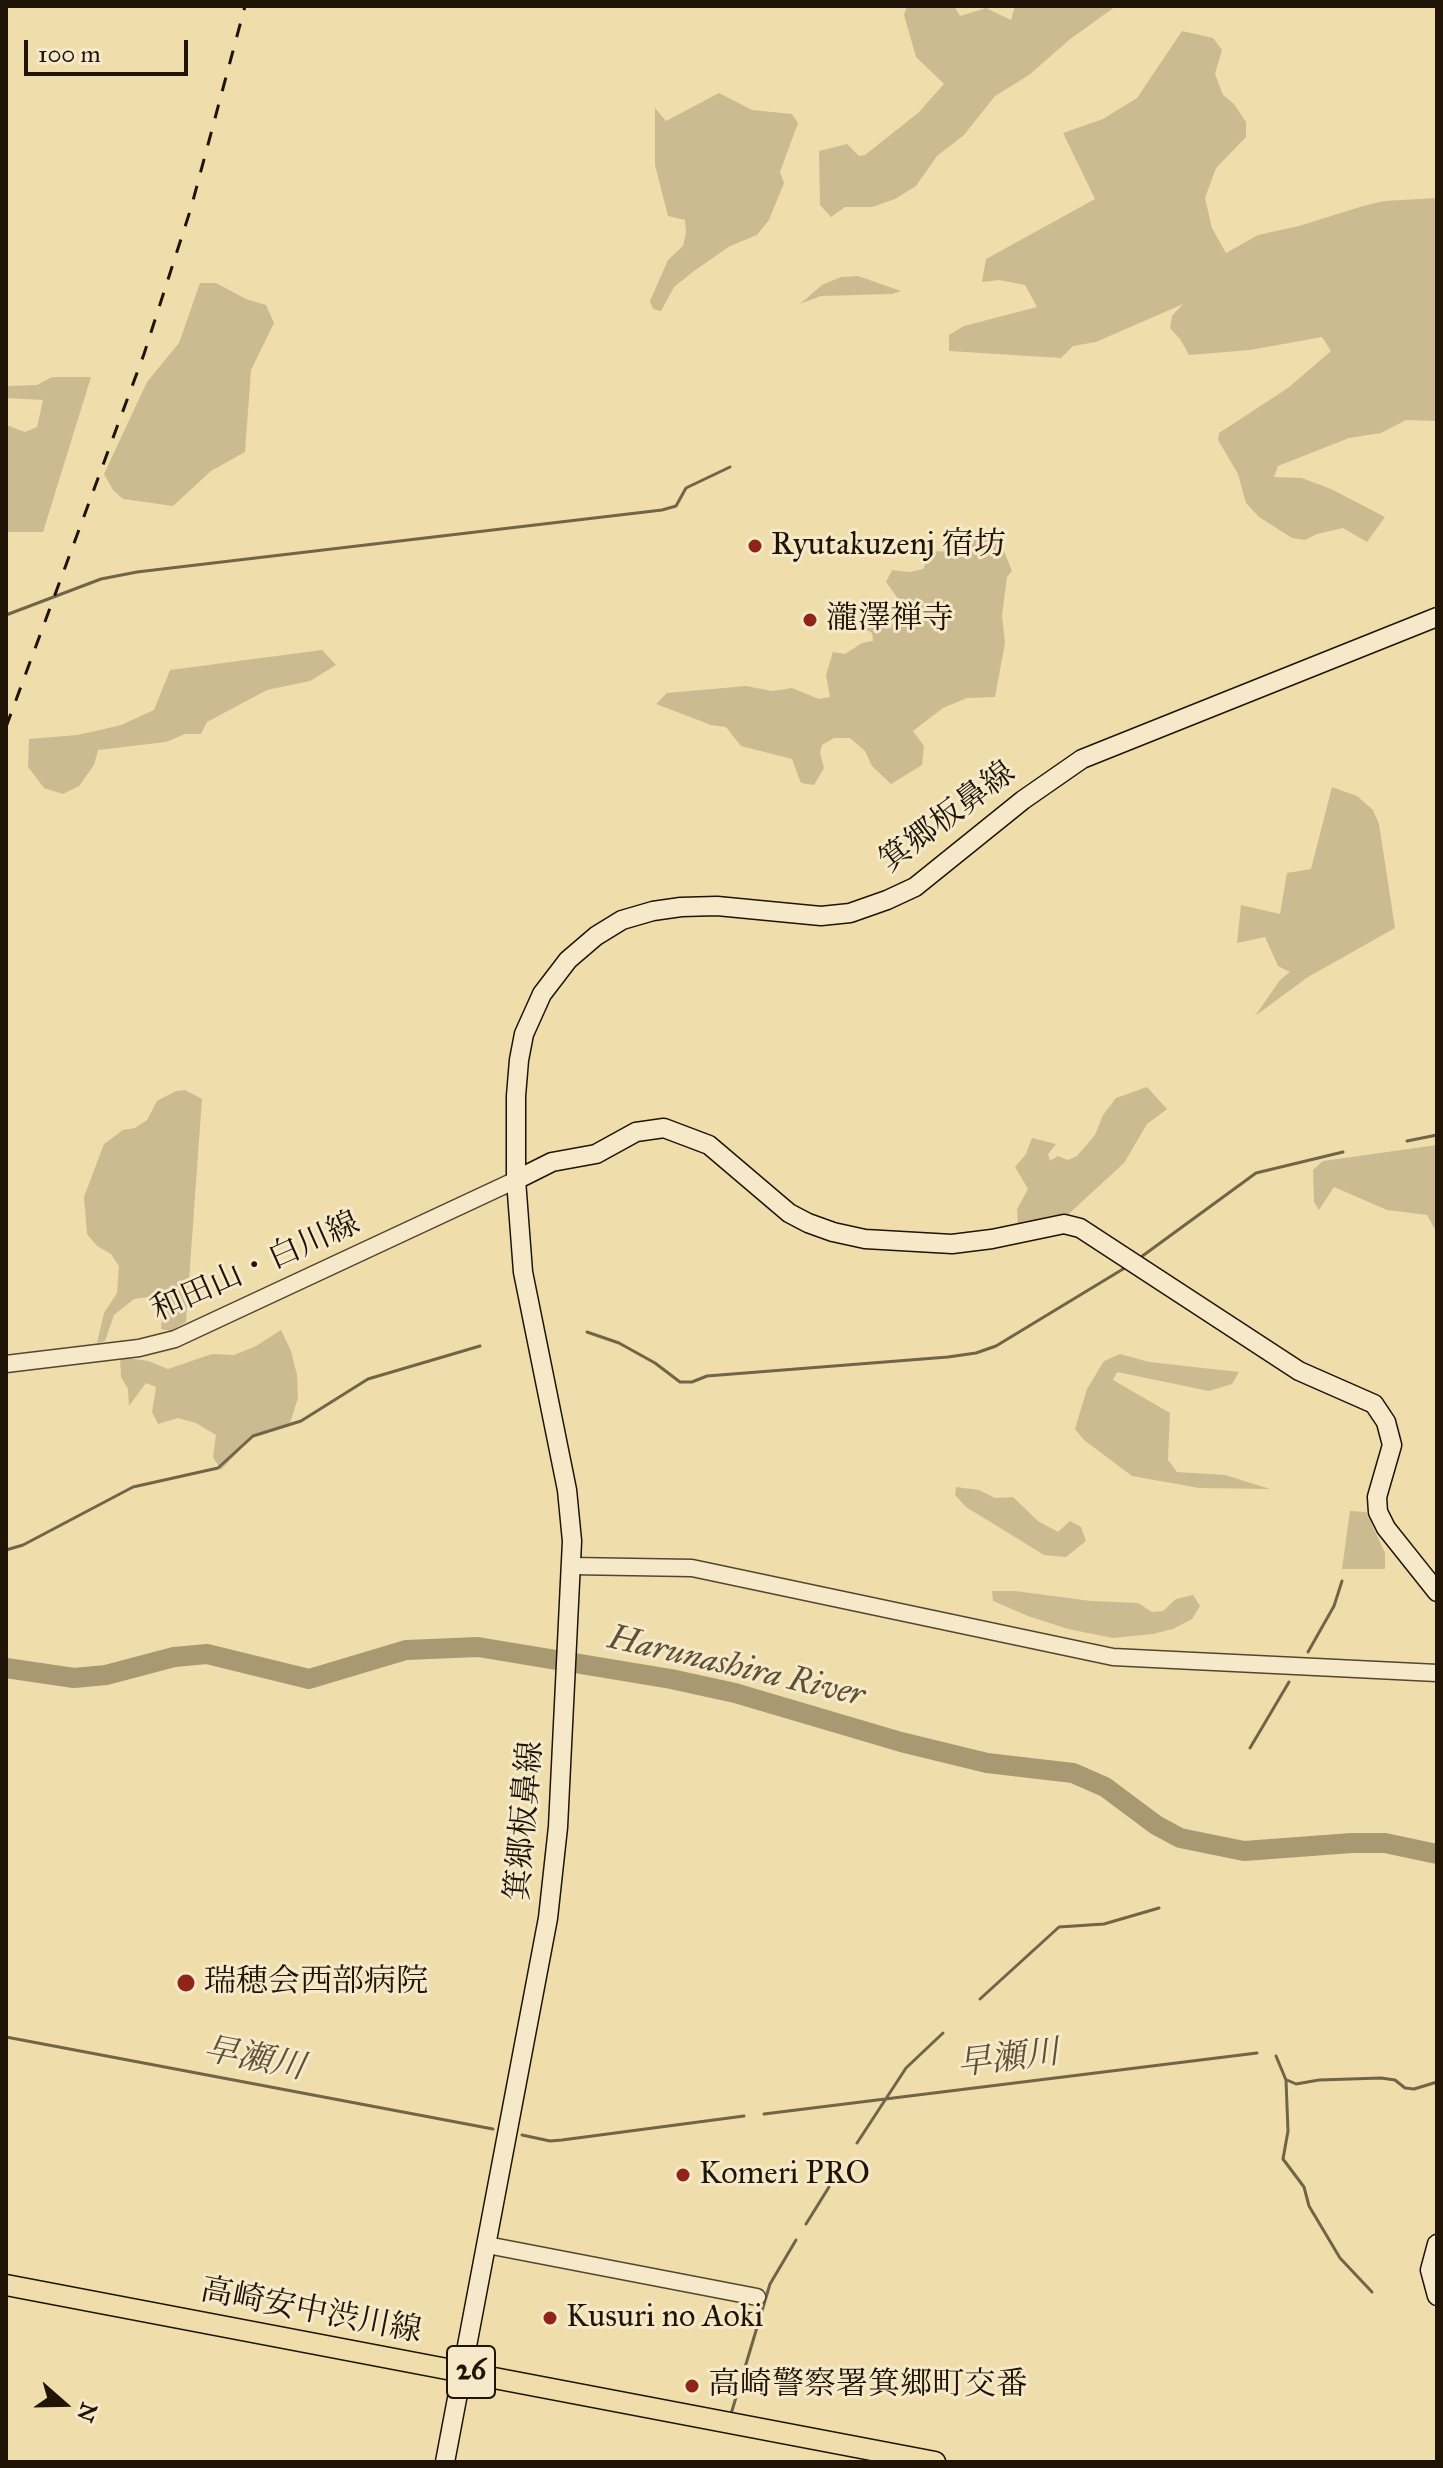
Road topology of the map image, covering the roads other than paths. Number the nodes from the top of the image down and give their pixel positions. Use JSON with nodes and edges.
{"nodes":[{"id":1,"x":1437,"y":617,"type":"edge"},
{"id":2,"x":516,"y":1180,"type":"junction"},
{"id":3,"x":6,"y":1364,"type":"edge"},
{"id":4,"x":571,"y":1566,"type":"junction"},
{"id":5,"x":1437,"y":1592,"type":"edge"},
{"id":6,"x":1437,"y":1673,"type":"edge"},
{"id":7,"x":1437,"y":2244,"type":"edge"},
{"id":8,"x":487,"y":2245,"type":"junction"},
{"id":9,"x":6,"y":2285,"type":"edge"},
{"id":10,"x":1437,"y":2296,"type":"edge"},
{"id":11,"x":757,"y":2297,"type":"dead end"},
{"id":12,"x":463,"y":2371,"type":"junction"},
{"id":13,"x":445,"y":2462,"type":"edge"},
{"id":14,"x":935,"y":2462,"type":"edge"}],
"edges":[{"from":1,"to":2,"type":"main road","name":"箕郷板鼻線"},
{"from":2,"to":3,"type":"street","name":"和田山・白川線"},
{"from":2,"to":4,"type":"main road","name":"箕郷板鼻線"},
{"from":2,"to":5,"type":"main road"},
{"from":4,"to":6,"type":"street"},
{"from":4,"to":8,"type":"main road","name":"箕郷板鼻線"},
{"from":7,"to":10,"type":"main road"},
{"from":8,"to":11,"type":"street"},
{"from":8,"to":12,"type":"main road","name":"箕郷板鼻線"},
{"from":9,"to":12,"type":"main road","name":"高崎安中渋川線","number":"26"},
{"from":12,"to":13,"type":"main road","name":"箕郷板鼻線"},
{"from":12,"to":14,"type":"main road","name":"高崎安中渋川線","number":"26"}]}
